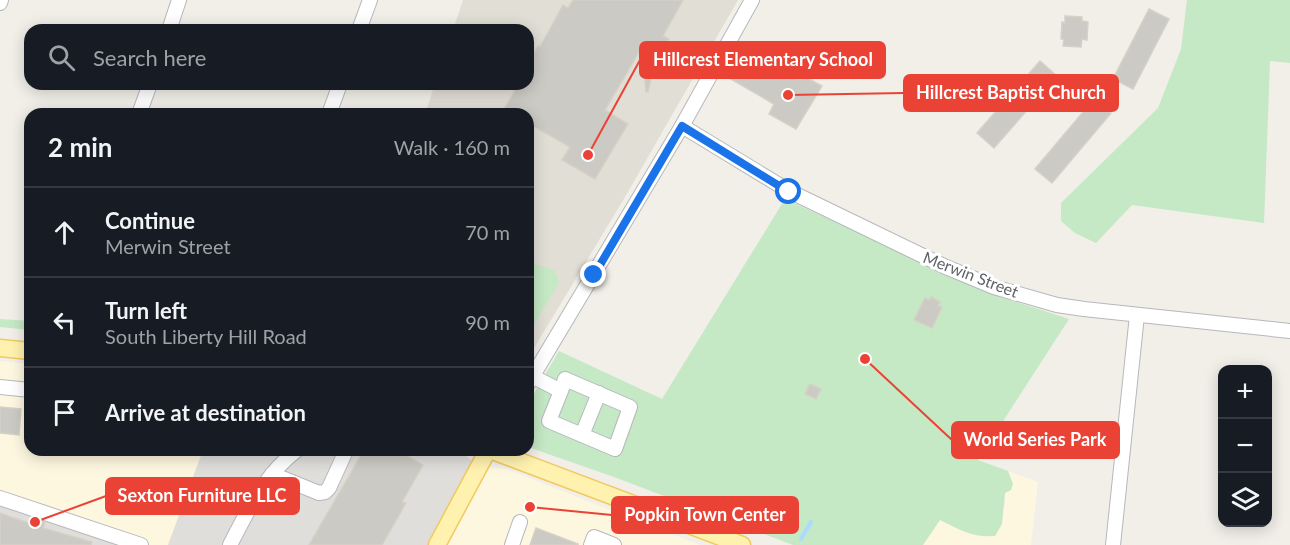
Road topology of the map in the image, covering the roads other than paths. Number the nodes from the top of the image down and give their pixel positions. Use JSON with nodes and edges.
{"nodes":[{"id":1,"x":179,"y":0,"type":"edge"},
{"id":2,"x":370,"y":0,"type":"edge"},
{"id":3,"x":752,"y":0,"type":"edge"},
{"id":4,"x":171,"y":24,"type":"edge"},
{"id":5,"x":361,"y":24,"type":"edge"},
{"id":6,"x":148,"y":90,"type":"edge"},
{"id":7,"x":338,"y":90,"type":"edge"},
{"id":8,"x":141,"y":108,"type":"edge"},
{"id":9,"x":331,"y":108,"type":"edge"},
{"id":10,"x":682,"y":126,"type":"junction"},
{"id":11,"x":1137,"y":315,"type":"junction"},
{"id":12,"x":1290,"y":331,"type":"edge"},
{"id":13,"x":0,"y":348,"type":"edge"},
{"id":14,"x":24,"y":350,"type":"edge"},
{"id":15,"x":534,"y":373,"type":"edge"},
{"id":16,"x":534,"y":381,"type":"edge"},
{"id":17,"x":0,"y":387,"type":"edge"},
{"id":18,"x":24,"y":389,"type":"edge"},
{"id":19,"x":561,"y":391,"type":"junction"},
{"id":20,"x":599,"y":393,"type":"junction"},
{"id":21,"x":582,"y":435,"type":"junction"},
{"id":22,"x":289,"y":456,"type":"edge"},
{"id":23,"x":344,"y":456,"type":"edge"},
{"id":24,"x":486,"y":456,"type":"edge"},
{"id":25,"x":505,"y":456,"type":"edge"},
{"id":26,"x":272,"y":474,"type":"junction"},
{"id":27,"x":0,"y":498,"type":"edge"},
{"id":28,"x":520,"y":522,"type":"dead end"},
{"id":29,"x":141,"y":545,"type":"edge"},
{"id":30,"x":230,"y":545,"type":"edge"},
{"id":31,"x":437,"y":545,"type":"edge"},
{"id":32,"x":512,"y":545,"type":"edge"},
{"id":33,"x":591,"y":545,"type":"edge"},
{"id":34,"x":614,"y":545,"type":"edge"},
{"id":35,"x":742,"y":545,"type":"edge"},
{"id":36,"x":1113,"y":545,"type":"edge"}],
"edges":[{"from":1,"to":4,"type":"street"},
{"from":2,"to":5,"type":"street"},
{"from":3,"to":10,"type":"street"},
{"from":6,"to":8,"type":"street"},
{"from":7,"to":9,"type":"street"},
{"from":10,"to":11,"type":"street","name":"Merwin Street"},
{"from":10,"to":15,"type":"street"},
{"from":11,"to":12,"type":"street","name":"Merwin Street"},
{"from":11,"to":36,"type":"street"},
{"from":13,"to":14,"type":"main road"},
{"from":16,"to":19,"type":"street"},
{"from":17,"to":18,"type":"street"},
{"from":19,"to":20,"type":"street"},
{"from":19,"to":21,"type":"street"},
{"from":20,"to":21,"type":"street"},
{"from":20,"to":21,"type":"street"},
{"from":22,"to":26,"type":"street"},
{"from":23,"to":26,"type":"street"},
{"from":24,"to":31,"type":"main road"},
{"from":25,"to":35,"type":"main road"},
{"from":26,"to":30,"type":"street"},
{"from":27,"to":29,"type":"street"},
{"from":28,"to":32,"type":"street"},
{"from":33,"to":34,"type":"street"}]}
